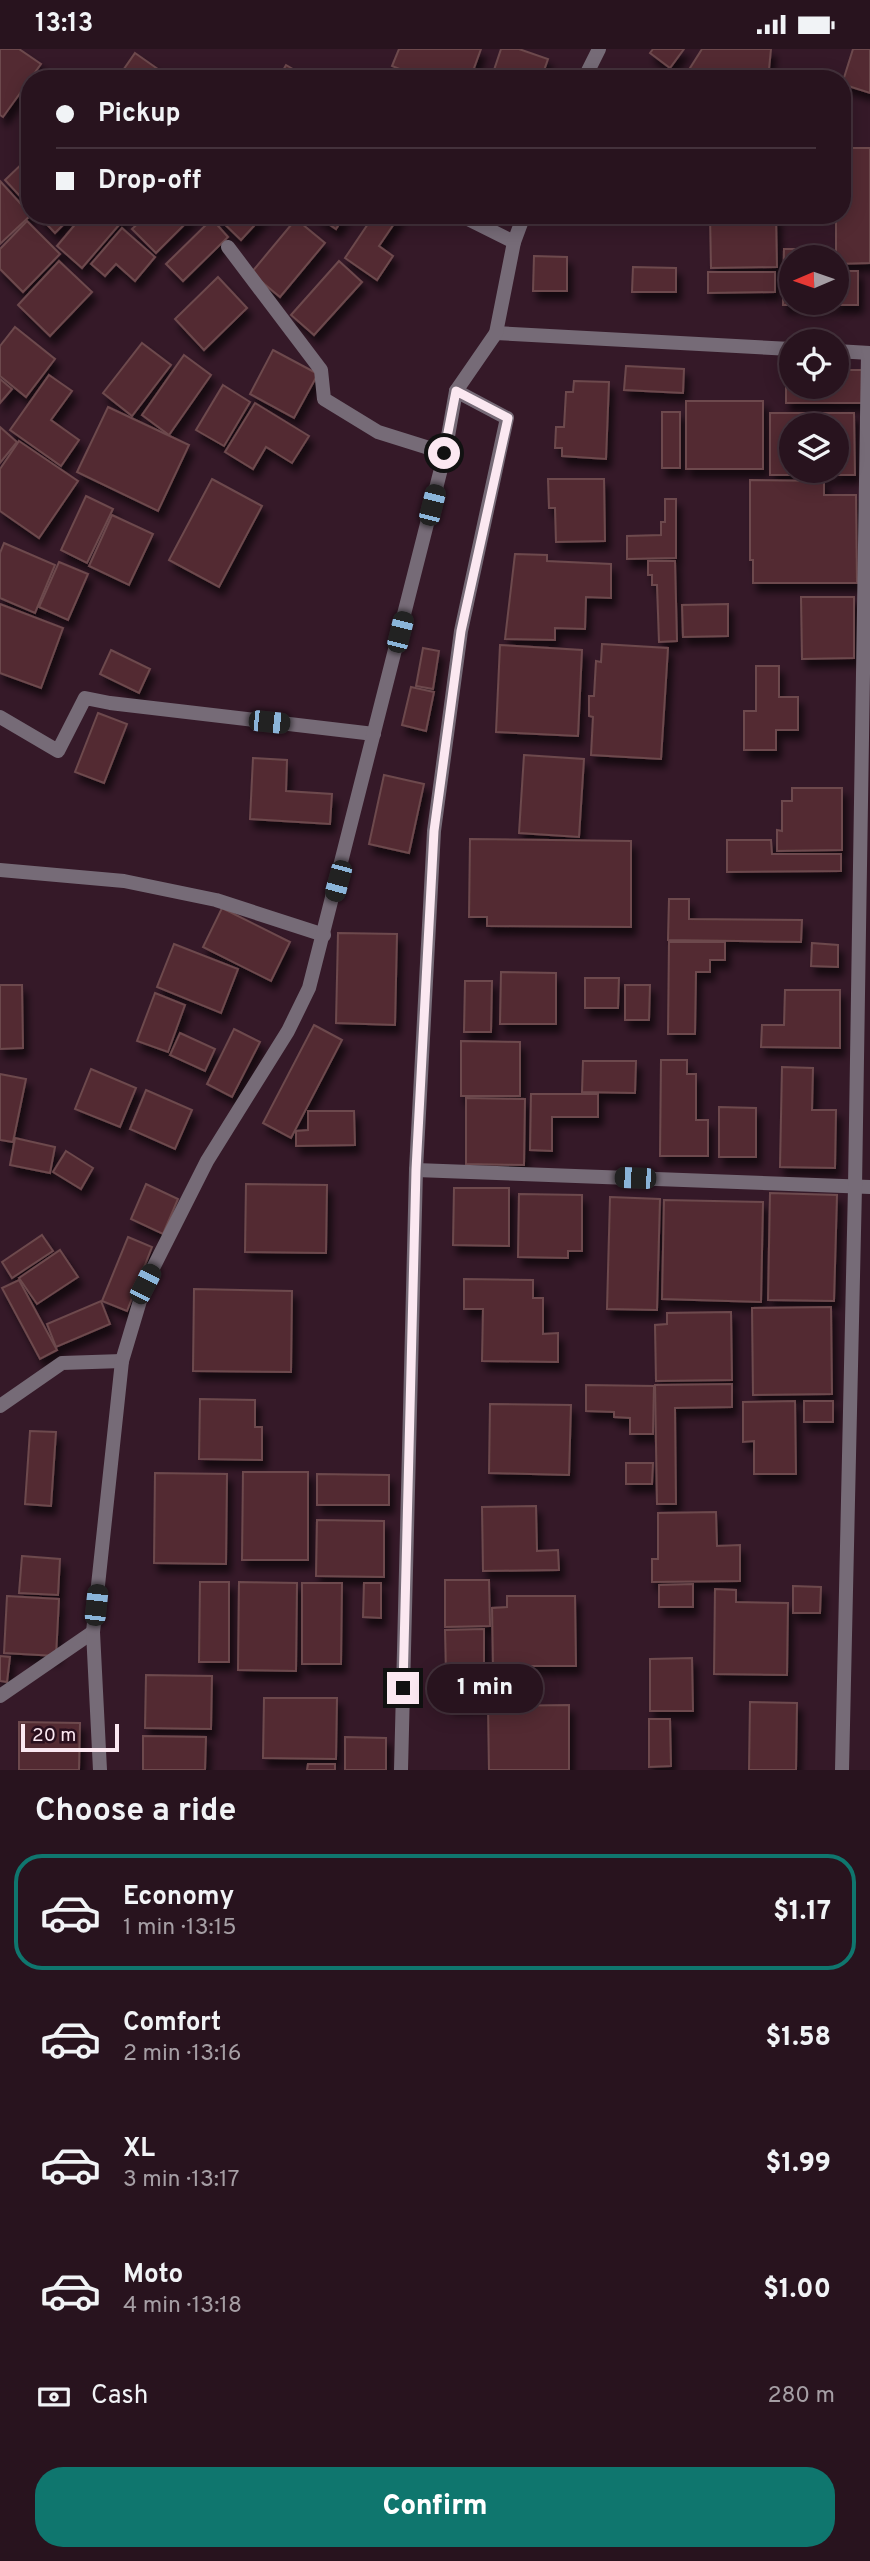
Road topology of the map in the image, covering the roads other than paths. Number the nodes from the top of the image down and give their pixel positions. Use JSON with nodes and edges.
{"nodes":[{"id":1,"x":599,"y":49,"type":"edge"},
{"id":2,"x":588,"y":70,"type":"edge"},
{"id":3,"x":478,"y":224,"type":"edge"},
{"id":4,"x":521,"y":224,"type":"edge"},
{"id":5,"x":514,"y":242,"type":"junction"},
{"id":6,"x":228,"y":247,"type":"dead end"},
{"id":7,"x":496,"y":333,"type":"junction"},
{"id":8,"x":779,"y":348,"type":"edge"},
{"id":9,"x":849,"y":352,"type":"edge"},
{"id":10,"x":869,"y":353,"type":"edge"},
{"id":11,"x":456,"y":391,"type":"junction"},
{"id":12,"x":444,"y":453,"type":"junction"},
{"id":13,"x":0,"y":717,"type":"edge"},
{"id":14,"x":374,"y":734,"type":"junction"},
{"id":15,"x":0,"y":870,"type":"edge"},
{"id":16,"x":324,"y":935,"type":"junction"},
{"id":17,"x":416,"y":1170,"type":"junction"},
{"id":18,"x":862,"y":1187,"type":"edge"},
{"id":19,"x":122,"y":1361,"type":"junction"},
{"id":20,"x":0,"y":1406,"type":"edge"},
{"id":21,"x":93,"y":1632,"type":"junction"},
{"id":22,"x":0,"y":1696,"type":"edge"},
{"id":23,"x":100,"y":1770,"type":"edge"},
{"id":24,"x":401,"y":1770,"type":"edge"},
{"id":25,"x":842,"y":1770,"type":"edge"}],
"edges":[{"from":1,"to":2,"type":"street"},
{"from":3,"to":5,"type":"street"},
{"from":4,"to":5,"type":"street"},
{"from":5,"to":7,"type":"street"},
{"from":6,"to":12,"type":"street"},
{"from":7,"to":8,"type":"street"},
{"from":7,"to":11,"type":"street"},
{"from":9,"to":10,"type":"street"},
{"from":10,"to":18,"type":"street"},
{"from":11,"to":12,"type":"street"},
{"from":11,"to":17,"type":"street"},
{"from":12,"to":14,"type":"street"},
{"from":13,"to":14,"type":"street"},
{"from":14,"to":16,"type":"street"},
{"from":15,"to":16,"type":"street"},
{"from":16,"to":19,"type":"street"},
{"from":17,"to":18,"type":"street"},
{"from":17,"to":24,"type":"street"},
{"from":18,"to":25,"type":"street"},
{"from":19,"to":20,"type":"street"},
{"from":19,"to":21,"type":"street"},
{"from":21,"to":22,"type":"street"},
{"from":21,"to":23,"type":"street"}]}
